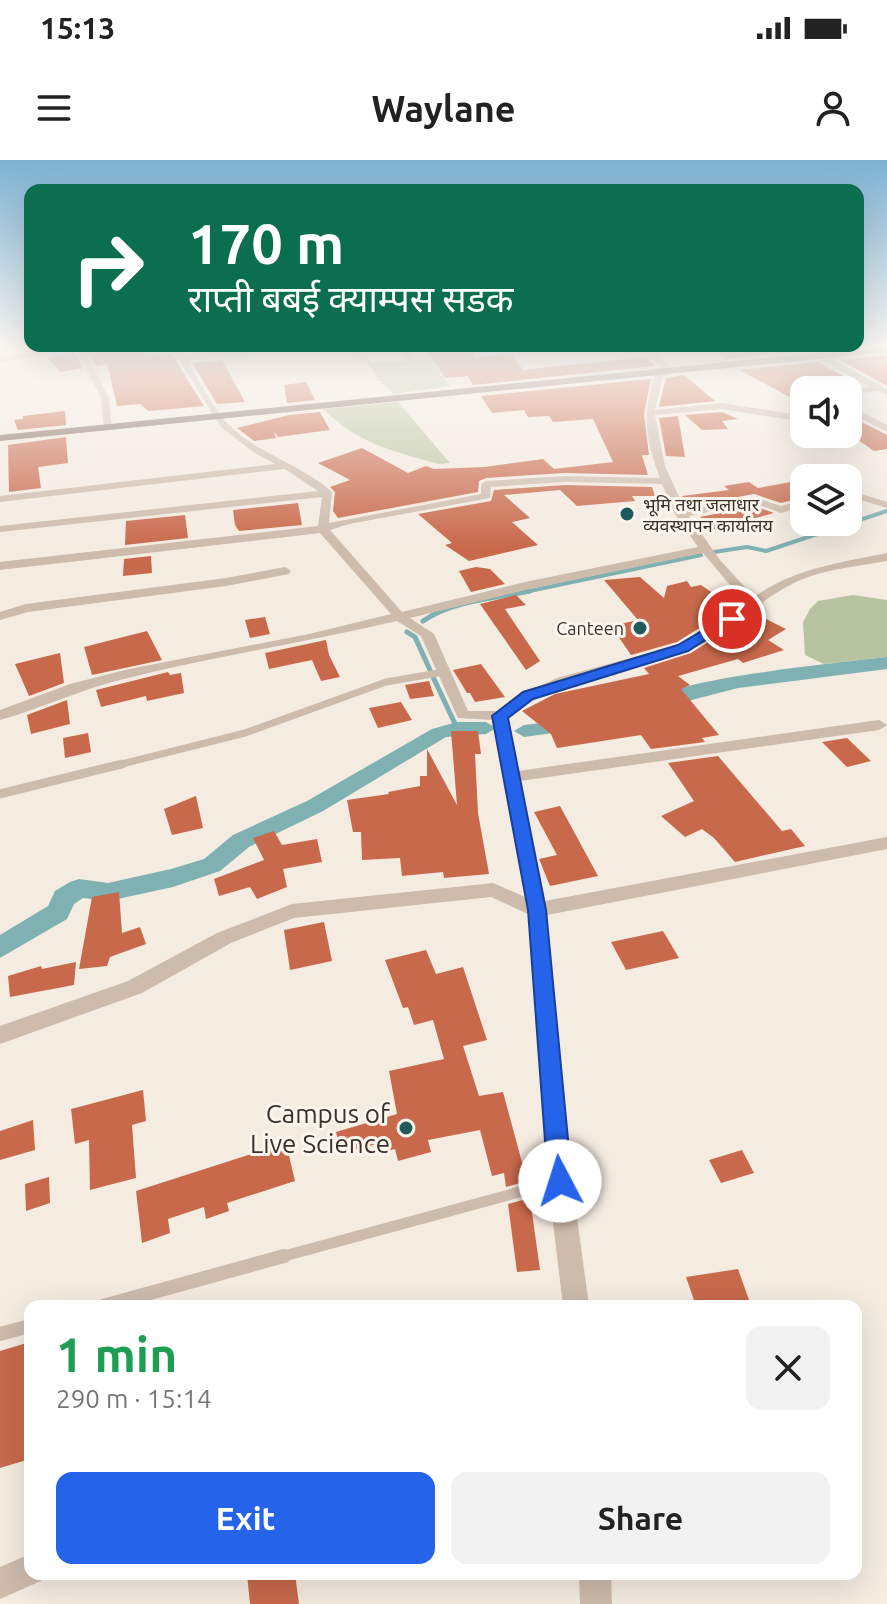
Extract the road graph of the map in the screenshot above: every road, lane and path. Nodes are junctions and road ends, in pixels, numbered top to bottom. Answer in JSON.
{"nodes":[{"id":1,"x":107,"y":413,"type":"edge"},
{"id":2,"x":215,"y":413,"type":"edge"},
{"id":3,"x":242,"y":413,"type":"edge"},
{"id":4,"x":650,"y":413,"type":"edge"},
{"id":5,"x":769,"y":413,"type":"edge"},
{"id":6,"x":862,"y":415,"type":"edge"},
{"id":7,"x":217,"y":416,"type":"junction"},
{"id":8,"x":790,"y":417,"type":"edge"},
{"id":9,"x":874,"y":421,"type":"junction"},
{"id":10,"x":862,"y":422,"type":"edge"},
{"id":11,"x":109,"y":427,"type":"junction"},
{"id":12,"x":887,"y":429,"type":"edge"},
{"id":13,"x":0,"y":438,"type":"edge"},
{"id":14,"x":286,"y":466,"type":"junction"},
{"id":15,"x":665,"y":481,"type":"junction"},
{"id":16,"x":326,"y":493,"type":"junction"},
{"id":17,"x":862,"y":497,"type":"edge"},
{"id":18,"x":0,"y":499,"type":"edge"},
{"id":19,"x":887,"y":505,"type":"edge"},
{"id":20,"x":790,"y":507,"type":"edge"},
{"id":21,"x":681,"y":514,"type":"junction"},
{"id":22,"x":0,"y":529,"type":"edge"},
{"id":23,"x":323,"y":529,"type":"junction"},
{"id":24,"x":705,"y":549,"type":"junction"},
{"id":25,"x":887,"y":557,"type":"edge"},
{"id":26,"x":0,"y":566,"type":"edge"},
{"id":27,"x":285,"y":571,"type":"dead end"},
{"id":28,"x":753,"y":604,"type":"junction"},
{"id":29,"x":0,"y":616,"type":"edge"},
{"id":30,"x":401,"y":618,"type":"junction"},
{"id":31,"x":444,"y":672,"type":"junction"},
{"id":32,"x":0,"y":715,"type":"edge"},
{"id":33,"x":500,"y":716,"type":"junction"},
{"id":34,"x":879,"y":725,"type":"dead end"},
{"id":35,"x":513,"y":777,"type":"junction"},
{"id":36,"x":0,"y":794,"type":"edge"},
{"id":37,"x":887,"y":843,"type":"edge"},
{"id":38,"x":537,"y":910,"type":"junction"},
{"id":39,"x":0,"y":1035,"type":"edge"},
{"id":40,"x":560,"y":1181,"type":"junction"},
{"id":41,"x":125,"y":1300,"type":"edge"},
{"id":42,"x":575,"y":1300,"type":"edge"},
{"id":43,"x":24,"y":1328,"type":"edge"},
{"id":44,"x":0,"y":1334,"type":"edge"},
{"id":45,"x":24,"y":1573,"type":"edge"},
{"id":46,"x":595,"y":1580,"type":"edge"},
{"id":47,"x":0,"y":1583,"type":"edge"},
{"id":48,"x":596,"y":1604,"type":"edge"}],
"edges":[{"from":1,"to":11,"type":"street"},
{"from":2,"to":7,"type":"street"},
{"from":3,"to":7,"type":"main road"},
{"from":4,"to":15,"type":"street"},
{"from":5,"to":8,"type":"street"},
{"from":6,"to":9,"type":"street"},
{"from":7,"to":11,"type":"main road"},
{"from":7,"to":14,"type":"street"},
{"from":9,"to":10,"type":"street"},
{"from":9,"to":12,"type":"street"},
{"from":11,"to":13,"type":"main road"},
{"from":14,"to":16,"type":"street"},
{"from":14,"to":18,"type":"street"},
{"from":15,"to":21,"type":"street"},
{"from":15,"to":23,"type":"street"},
{"from":16,"to":22,"type":"street"},
{"from":16,"to":23,"type":"street"},
{"from":17,"to":19,"type":"street"},
{"from":20,"to":21,"type":"street"},
{"from":21,"to":24,"type":"street"},
{"from":23,"to":26,"type":"street"},
{"from":23,"to":30,"type":"street"},
{"from":24,"to":28,"type":"street"},
{"from":24,"to":30,"type":"street"},
{"from":25,"to":28,"type":"street"},
{"from":27,"to":29,"type":"street"},
{"from":28,"to":33,"type":"street"},
{"from":30,"to":31,"type":"street"},
{"from":30,"to":32,"type":"street"},
{"from":31,"to":33,"type":"street"},
{"from":31,"to":36,"type":"lane"},
{"from":33,"to":35,"type":"street"},
{"from":34,"to":35,"type":"street"},
{"from":35,"to":38,"type":"street"},
{"from":37,"to":38,"type":"street"},
{"from":38,"to":39,"type":"street"},
{"from":38,"to":40,"type":"street"},
{"from":40,"to":41,"type":"lane"},
{"from":40,"to":42,"type":"street"},
{"from":43,"to":44,"type":"lane"},
{"from":45,"to":47,"type":"street"},
{"from":46,"to":48,"type":"street"}]}
